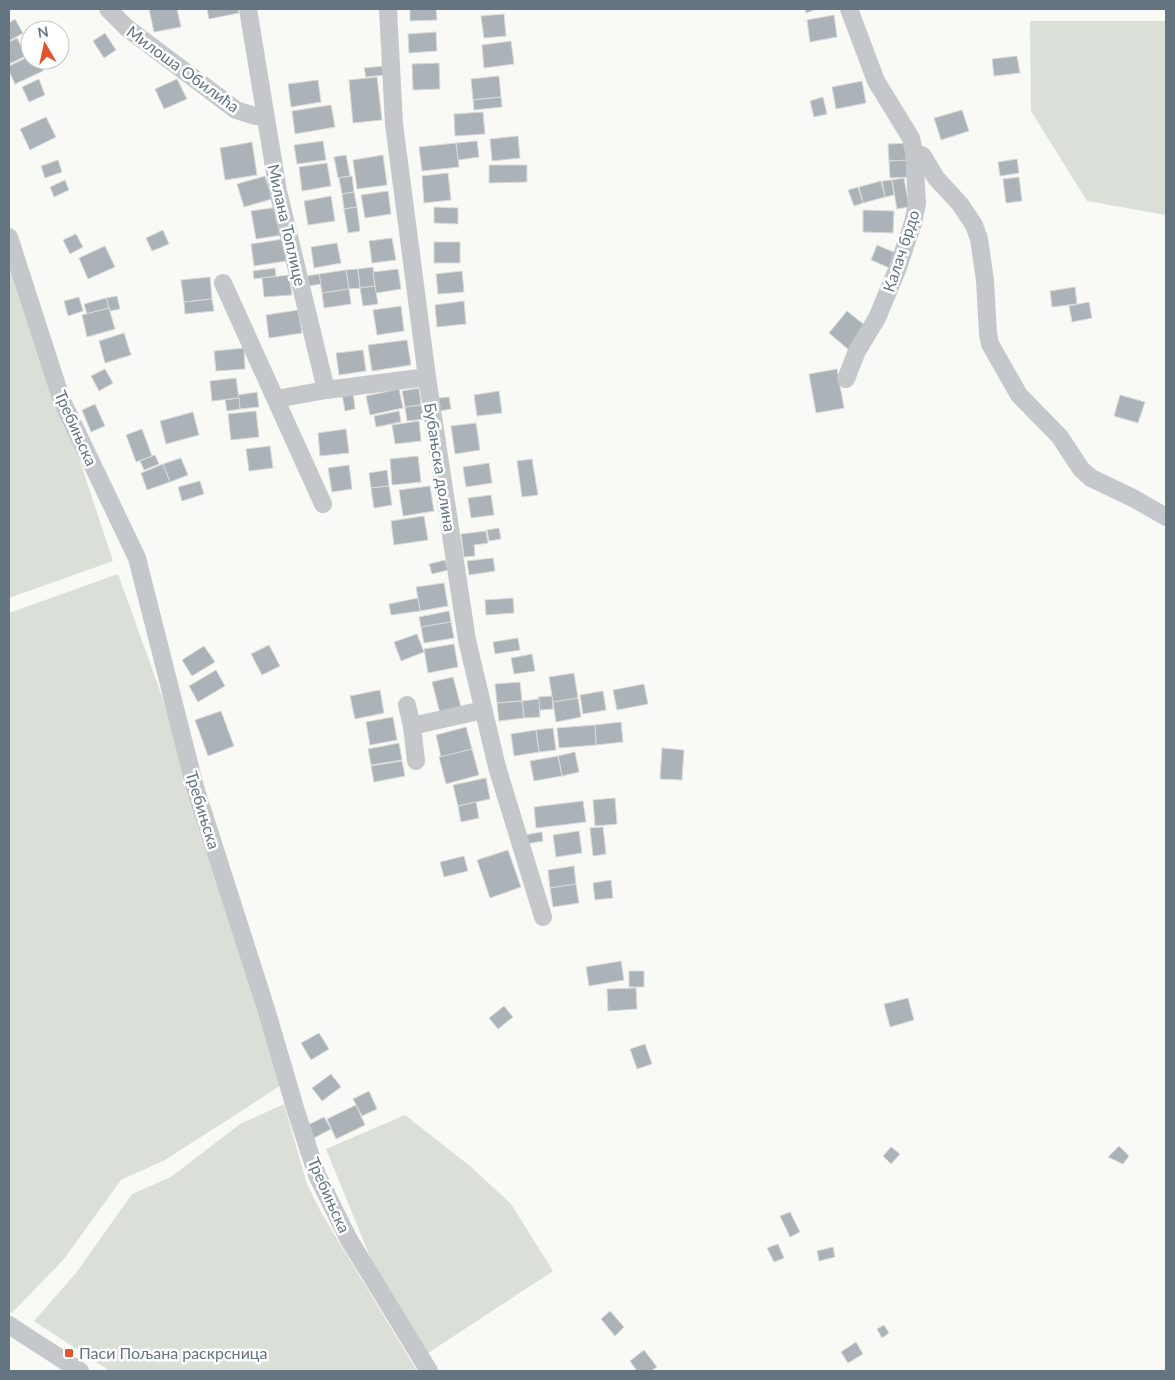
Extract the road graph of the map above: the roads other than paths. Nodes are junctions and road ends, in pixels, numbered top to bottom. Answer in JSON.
{"nodes":[{"id":1,"x":108,"y":9,"type":"edge"},
{"id":2,"x":248,"y":9,"type":"edge"},
{"id":3,"x":388,"y":9,"type":"edge"},
{"id":4,"x":849,"y":9,"type":"edge"},
{"id":5,"x":265,"y":116,"type":"junction"},
{"id":6,"x":914,"y":152,"type":"junction"},
{"id":7,"x":9,"y":237,"type":"edge"},
{"id":8,"x":223,"y":284,"type":"dead end"},
{"id":9,"x":427,"y":377,"type":"junction"},
{"id":10,"x":846,"y":379,"type":"dead end"},
{"id":11,"x":326,"y":390,"type":"junction"},
{"id":12,"x":276,"y":399,"type":"junction"},
{"id":13,"x":323,"y":504,"type":"dead end"},
{"id":14,"x":1166,"y":517,"type":"edge"},
{"id":15,"x":407,"y":705,"type":"dead end"},
{"id":16,"x":483,"y":710,"type":"junction"},
{"id":17,"x":412,"y":726,"type":"junction"},
{"id":18,"x":416,"y":761,"type":"dead end"},
{"id":19,"x":543,"y":917,"type":"dead end"},
{"id":20,"x":10,"y":1332,"type":"edge"},
{"id":21,"x":80,"y":1371,"type":"edge"},
{"id":22,"x":429,"y":1371,"type":"edge"}],
"edges":[{"from":1,"to":5,"type":"street","name":"Милоша Обилића"},
{"from":2,"to":5,"type":"street","name":"Милана Топлице"},
{"from":3,"to":9,"type":"street","name":"Бубањска долина"},
{"from":4,"to":6,"type":"street","name":"Калач брдо"},
{"from":5,"to":11,"type":"street","name":"Милана Топлице"},
{"from":6,"to":10,"type":"street","name":"Калач брдо"},
{"from":6,"to":14,"type":"street"},
{"from":7,"to":22,"type":"street","name":"Требињска"},
{"from":8,"to":12,"type":"street"},
{"from":9,"to":11,"type":"street"},
{"from":9,"to":16,"type":"street","name":"Бубањска долина"},
{"from":11,"to":12,"type":"street"},
{"from":12,"to":13,"type":"street"},
{"from":15,"to":17,"type":"street"},
{"from":16,"to":17,"type":"street"},
{"from":16,"to":19,"type":"street","name":"Бубањска долина"},
{"from":17,"to":18,"type":"street"},
{"from":20,"to":21,"type":"street"}]}
